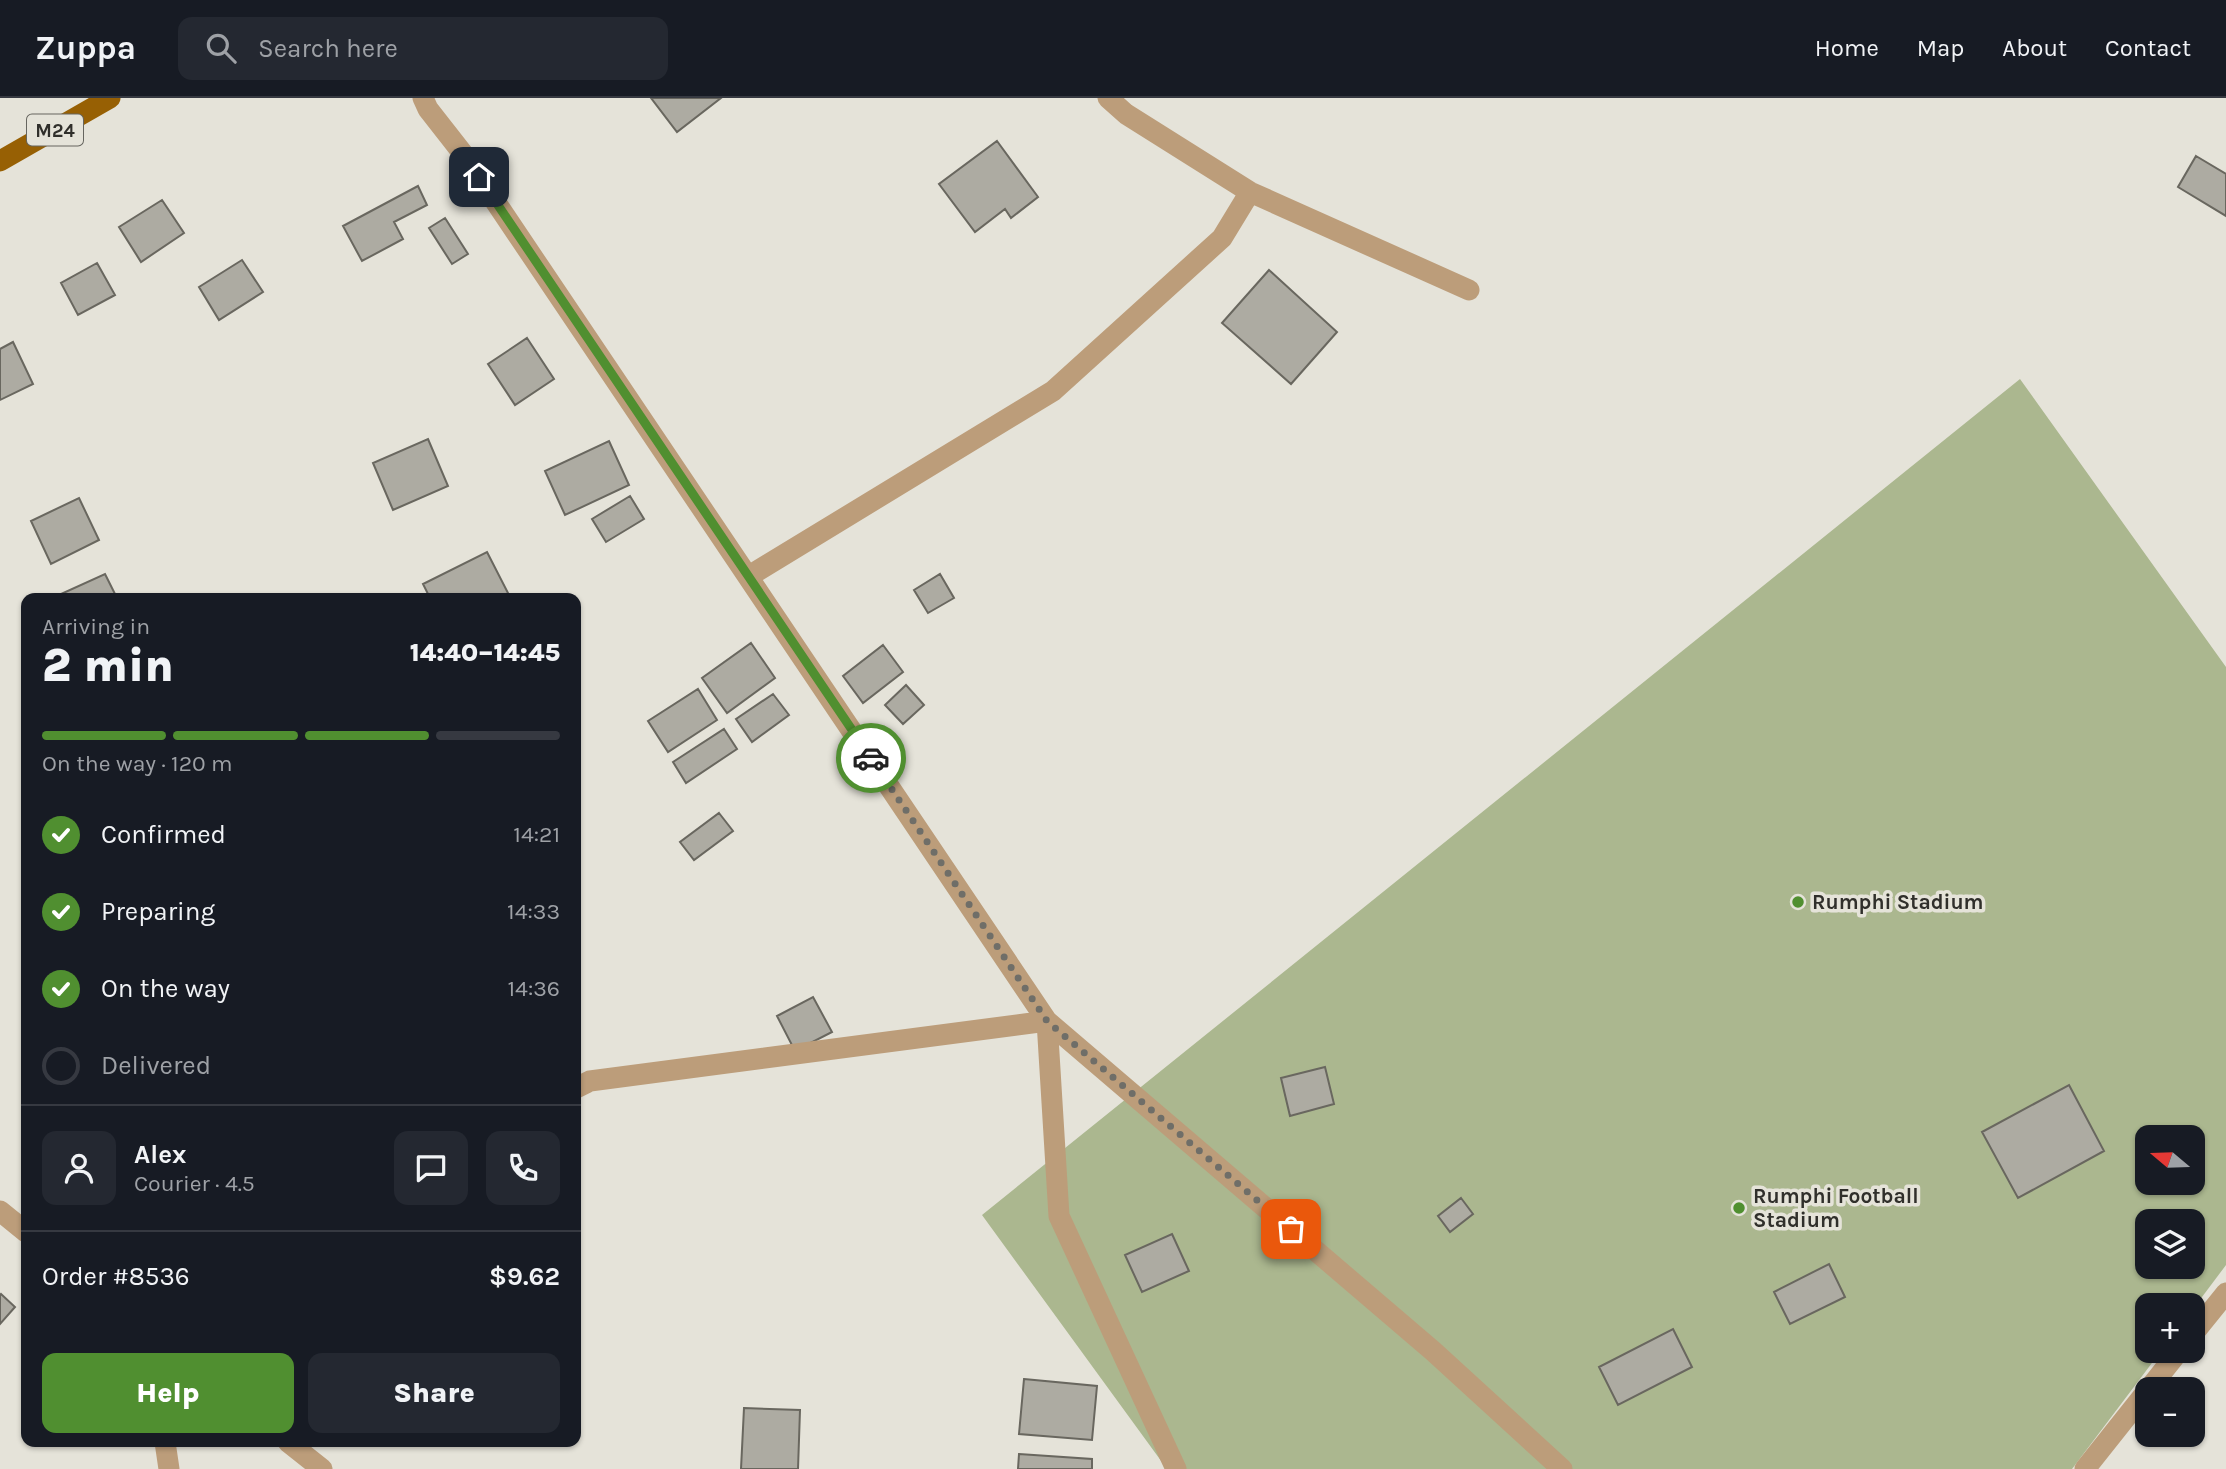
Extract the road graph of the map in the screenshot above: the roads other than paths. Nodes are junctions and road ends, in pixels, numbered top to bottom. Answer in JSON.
{"nodes":[{"id":1,"x":110,"y":98,"type":"edge"},
{"id":2,"x":423,"y":98,"type":"edge"},
{"id":3,"x":1108,"y":98,"type":"edge"},
{"id":4,"x":0,"y":161,"type":"edge"},
{"id":5,"x":1251,"y":192,"type":"junction"},
{"id":6,"x":1469,"y":289,"type":"dead end"},
{"id":7,"x":749,"y":576,"type":"junction"},
{"id":8,"x":1047,"y":1021,"type":"junction"},
{"id":9,"x":581,"y":1086,"type":"edge"},
{"id":10,"x":0,"y":1211,"type":"edge"},
{"id":11,"x":21,"y":1228,"type":"edge"},
{"id":12,"x":2226,"y":1293,"type":"edge"},
{"id":13,"x":2205,"y":1319,"type":"edge"},
{"id":14,"x":2169,"y":1363,"type":"edge"},
{"id":15,"x":2158,"y":1377,"type":"edge"},
{"id":16,"x":2135,"y":1406,"type":"edge"},
{"id":17,"x":166,"y":1447,"type":"edge"},
{"id":18,"x":294,"y":1447,"type":"edge"},
{"id":19,"x":169,"y":1469,"type":"edge"},
{"id":20,"x":322,"y":1469,"type":"edge"},
{"id":21,"x":1176,"y":1469,"type":"edge"},
{"id":22,"x":1562,"y":1469,"type":"edge"},
{"id":23,"x":2085,"y":1469,"type":"edge"}],
"edges":[{"from":1,"to":4,"type":"main road","number":"M24"},
{"from":2,"to":7,"type":"street"},
{"from":3,"to":5,"type":"street"},
{"from":5,"to":6,"type":"street"},
{"from":5,"to":7,"type":"street"},
{"from":7,"to":8,"type":"street"},
{"from":8,"to":9,"type":"street"},
{"from":8,"to":21,"type":"street"},
{"from":8,"to":22,"type":"street"},
{"from":10,"to":11,"type":"street"},
{"from":12,"to":13,"type":"street"},
{"from":14,"to":15,"type":"street"},
{"from":16,"to":23,"type":"street"},
{"from":17,"to":19,"type":"street"},
{"from":18,"to":20,"type":"street"}]}
